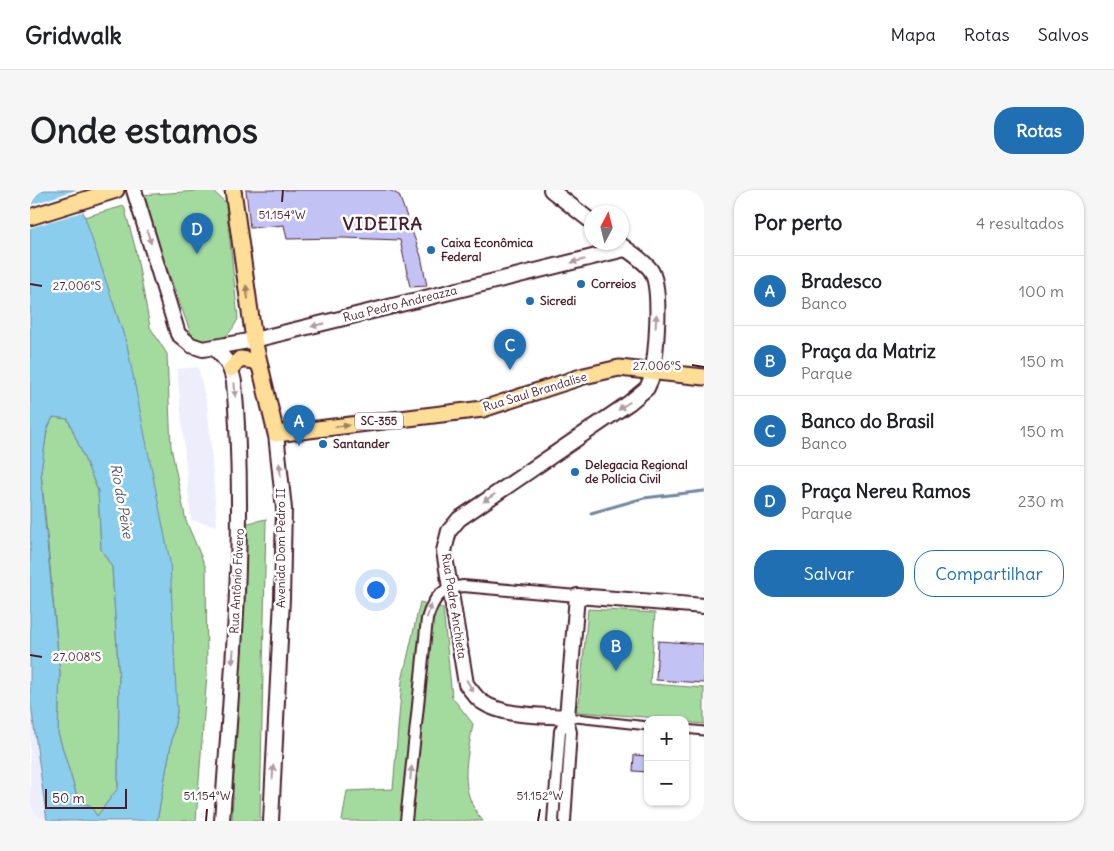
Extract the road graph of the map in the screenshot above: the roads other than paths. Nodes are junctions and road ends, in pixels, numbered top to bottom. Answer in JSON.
{"nodes":[{"id":1,"x":134,"y":190,"type":"edge"},
{"id":2,"x":233,"y":190,"type":"edge"},
{"id":3,"x":551,"y":190,"type":"edge"},
{"id":4,"x":114,"y":191,"type":"edge"},
{"id":5,"x":584,"y":216,"type":"edge"},
{"id":6,"x":30,"y":217,"type":"edge"},
{"id":7,"x":605,"y":250,"type":"edge"},
{"id":8,"x":626,"y":250,"type":"edge"},
{"id":9,"x":254,"y":340,"type":"junction"},
{"id":10,"x":214,"y":348,"type":"junction"},
{"id":11,"x":259,"y":365,"type":"junction"},
{"id":12,"x":231,"y":368,"type":"junction"},
{"id":13,"x":653,"y":370,"type":"junction"},
{"id":14,"x":704,"y":377,"type":"edge"},
{"id":15,"x":276,"y":434,"type":"junction"},
{"id":16,"x":450,"y":587,"type":"junction"},
{"id":17,"x":577,"y":596,"type":"junction"},
{"id":18,"x":704,"y":606,"type":"edge"},
{"id":19,"x":567,"y":717,"type":"junction"},
{"id":20,"x":644,"y":726,"type":"edge"},
{"id":21,"x":689,"y":729,"type":"edge"},
{"id":22,"x":704,"y":731,"type":"edge"},
{"id":23,"x":222,"y":821,"type":"edge"},
{"id":24,"x":271,"y":821,"type":"edge"},
{"id":25,"x":406,"y":821,"type":"edge"},
{"id":26,"x":553,"y":821,"type":"edge"},
{"id":27,"x":565,"y":821,"type":"edge"}],
"edges":[{"from":1,"to":10,"type":"main road","name":"Rua Pedro Andreazza","one_way":true},
{"from":9,"to":2,"type":"main road","name":"Avenida Dom Pedro II","one_way":true},
{"from":3,"to":5,"type":"main road"},
{"from":4,"to":6,"type":"main road"},
{"from":7,"to":9,"type":"main road","name":"Rua Pedro Andreazza","one_way":true},
{"from":13,"to":8,"type":"main road","one_way":true},
{"from":9,"to":10,"type":"main road","name":"Rua Pedro Andreazza"},
{"from":9,"to":11,"type":"main road","name":"Avenida Dom Pedro II"},
{"from":10,"to":12,"type":"main road"},
{"from":11,"to":12,"type":"main road"},
{"from":11,"to":15,"type":"main road","name":"Avenida Dom Pedro II"},
{"from":12,"to":23,"type":"main road","name":"Rua Antônio Fávero","one_way":true},
{"from":13,"to":14,"type":"main road","name":"Rua Saul Brandalise","number":"SC-355"},
{"from":15,"to":13,"type":"main road","name":"Rua Saul Brandalise","number":"SC-355","one_way":true},
{"from":13,"to":16,"type":"main road","name":"Rua Padre Anchieta","one_way":true},
{"from":24,"to":15,"type":"main road","name":"Avenida Dom Pedro II","one_way":true},
{"from":16,"to":17,"type":"street"},
{"from":16,"to":19,"type":"main road","name":"Rua Padre Anchieta","one_way":true},
{"from":25,"to":16,"type":"street","one_way":true},
{"from":17,"to":18,"type":"main road"},
{"from":17,"to":19,"type":"main road"},
{"from":19,"to":20,"type":"street"},
{"from":19,"to":26,"type":"street"},
{"from":19,"to":27,"type":"street"},
{"from":21,"to":22,"type":"street"}]}
